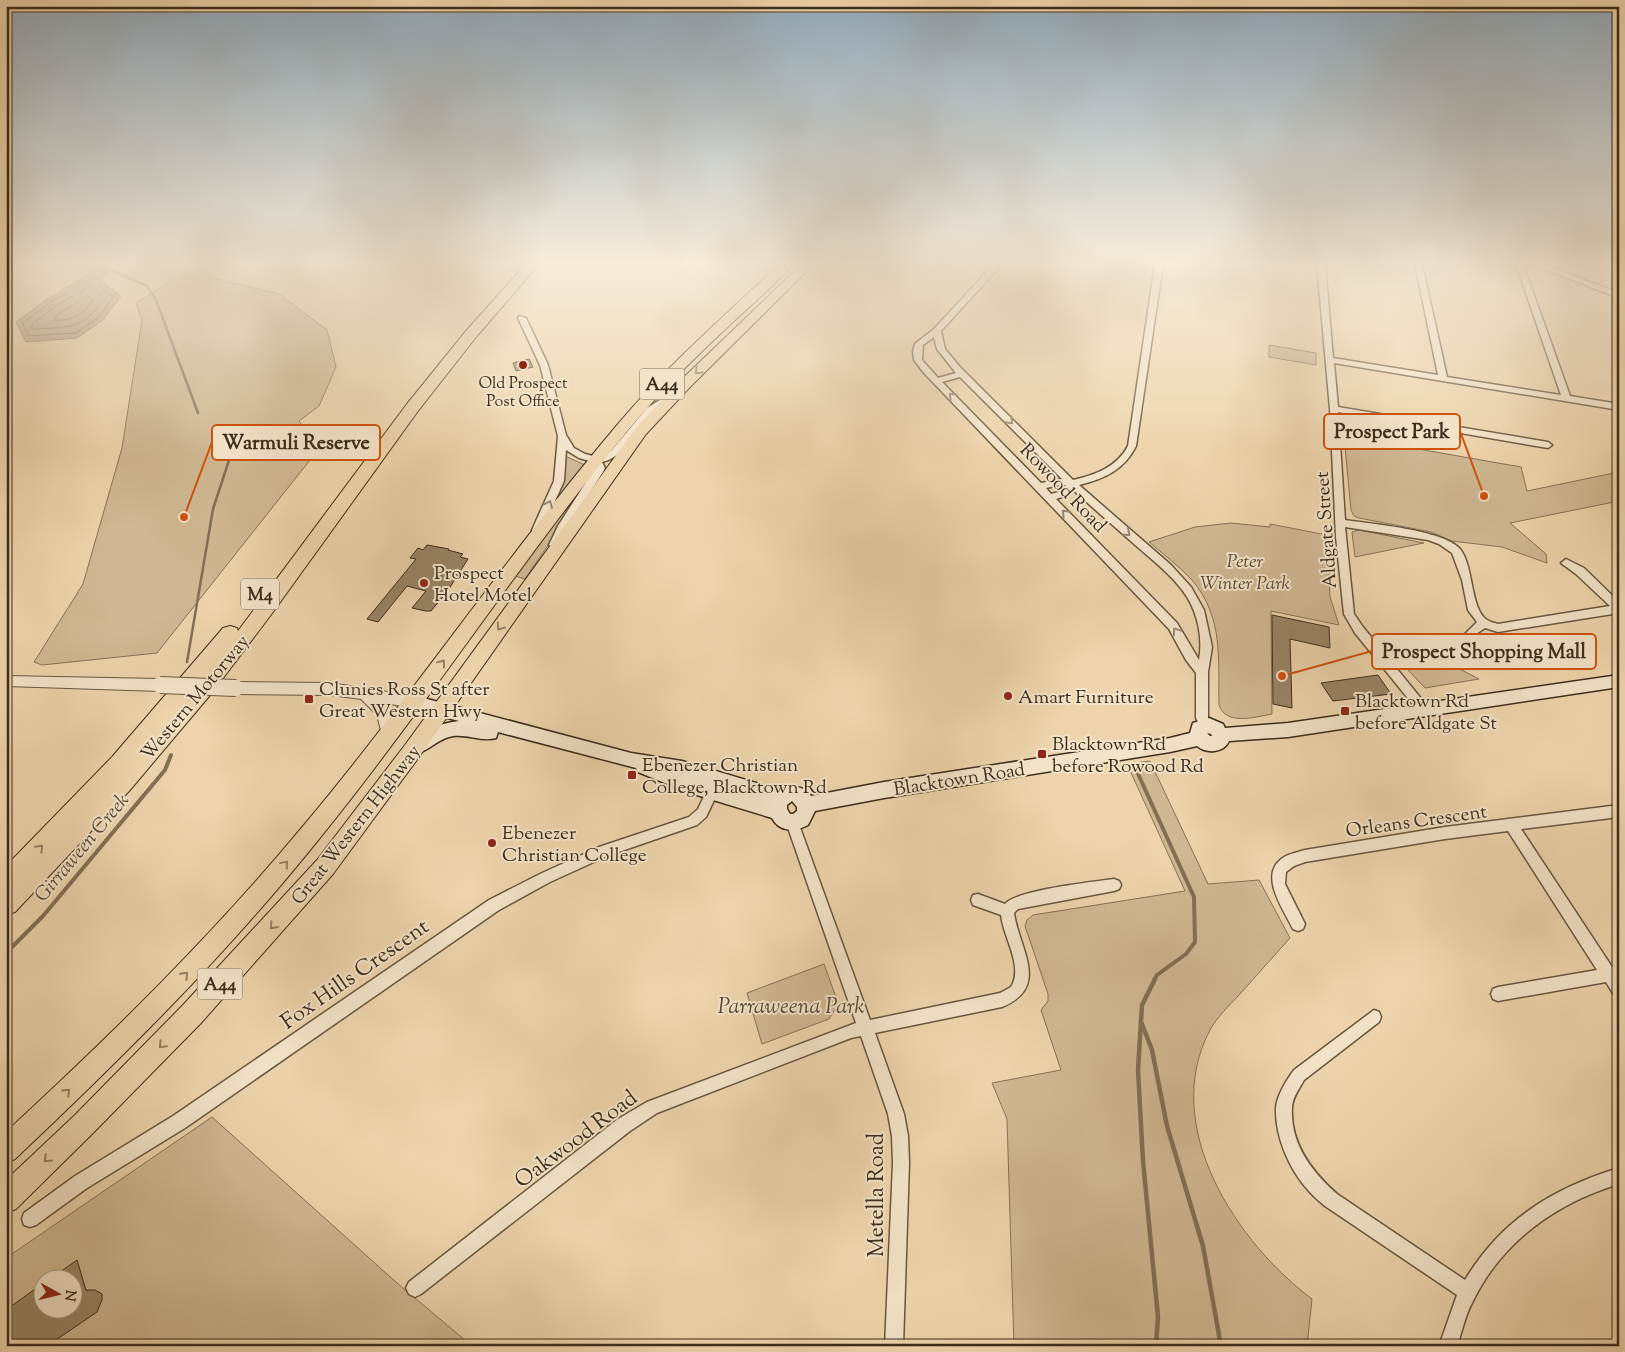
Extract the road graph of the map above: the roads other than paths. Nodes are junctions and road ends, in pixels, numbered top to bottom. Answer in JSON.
{"nodes":[{"id":1,"x":466,"y":327,"type":"edge"},
{"id":2,"x":526,"y":327,"type":"edge"},
{"id":3,"x":718,"y":327,"type":"edge"},
{"id":4,"x":721,"y":327,"type":"edge"},
{"id":5,"x":743,"y":327,"type":"edge"},
{"id":6,"x":941,"y":327,"type":"edge"},
{"id":7,"x":1150,"y":327,"type":"edge"},
{"id":8,"x":1326,"y":327,"type":"edge"},
{"id":9,"x":1432,"y":327,"type":"edge"},
{"id":10,"x":1542,"y":327,"type":"edge"},
{"id":11,"x":476,"y":328,"type":"edge"},
{"id":12,"x":937,"y":331,"type":"junction"},
{"id":13,"x":704,"y":343,"type":"junction"},
{"id":14,"x":1329,"y":360,"type":"junction"},
{"id":15,"x":961,"y":374,"type":"junction"},
{"id":16,"x":1443,"y":378,"type":"junction"},
{"id":17,"x":937,"y":381,"type":"junction"},
{"id":18,"x":673,"y":396,"type":"junction"},
{"id":19,"x":1566,"y":398,"type":"junction"},
{"id":20,"x":1619,"y":408,"type":"edge"},
{"id":21,"x":1334,"y":409,"type":"junction"},
{"id":22,"x":562,"y":435,"type":"junction"},
{"id":23,"x":1548,"y":444,"type":"dead end"},
{"id":24,"x":597,"y":460,"type":"junction"},
{"id":25,"x":1072,"y":484,"type":"junction"},
{"id":26,"x":1039,"y":487,"type":"junction"},
{"id":27,"x":1050,"y":498,"type":"junction"},
{"id":28,"x":1341,"y":523,"type":"junction"},
{"id":29,"x":528,"y":548,"type":"junction"},
{"id":30,"x":1566,"y":563,"type":"dead end"},
{"id":31,"x":545,"y":564,"type":"junction"},
{"id":32,"x":1619,"y":609,"type":"edge"},
{"id":33,"x":1483,"y":623,"type":"junction"},
{"id":34,"x":1470,"y":634,"type":"dead end"},
{"id":35,"x":1202,"y":672,"type":"junction"},
{"id":36,"x":1616,"y":680,"type":"edge"},
{"id":37,"x":6,"y":681,"type":"edge"},
{"id":38,"x":362,"y":693,"type":"junction"},
{"id":39,"x":412,"y":702,"type":"junction"},
{"id":40,"x":1424,"y":708,"type":"junction"},
{"id":41,"x":441,"y":710,"type":"junction"},
{"id":42,"x":1202,"y":731,"type":"junction"},
{"id":43,"x":388,"y":734,"type":"junction"},
{"id":44,"x":539,"y":736,"type":"junction"},
{"id":45,"x":412,"y":751,"type":"junction"},
{"id":46,"x":631,"y":760,"type":"junction"},
{"id":47,"x":677,"y":768,"type":"junction"},
{"id":48,"x":749,"y":789,"type":"junction"},
{"id":49,"x":712,"y":792,"type":"junction"},
{"id":50,"x":807,"y":804,"type":"junction"},
{"id":51,"x":784,"y":810,"type":"junction"},
{"id":52,"x":1619,"y":811,"type":"edge"},
{"id":53,"x":1511,"y":825,"type":"junction"},
{"id":54,"x":6,"y":883,"type":"edge"},
{"id":55,"x":1114,"y":885,"type":"dead end"},
{"id":56,"x":978,"y":900,"type":"dead end"},
{"id":57,"x":6,"y":904,"type":"edge"},
{"id":58,"x":1007,"y":911,"type":"junction"},
{"id":59,"x":1298,"y":924,"type":"dead end"},
{"id":60,"x":1613,"y":973,"type":"edge"},
{"id":61,"x":1619,"y":990,"type":"edge"},
{"id":62,"x":1498,"y":994,"type":"dead end"},
{"id":63,"x":1374,"y":1017,"type":"dead end"},
{"id":64,"x":866,"y":1027,"type":"junction"},
{"id":65,"x":6,"y":1150,"type":"edge"},
{"id":66,"x":1619,"y":1176,"type":"edge"},
{"id":67,"x":6,"y":1199,"type":"edge"},
{"id":68,"x":30,"y":1219,"type":"dead end"},
{"id":69,"x":415,"y":1288,"type":"dead end"},
{"id":70,"x":1468,"y":1292,"type":"junction"},
{"id":71,"x":894,"y":1346,"type":"edge"},
{"id":72,"x":1448,"y":1346,"type":"edge"}],
"edges":[{"from":54,"to":1,"type":"highway","name":"Western Motorway","number":"M4","one_way":true},
{"from":2,"to":22,"type":"street"},
{"from":3,"to":13,"type":"highway"},
{"from":4,"to":13,"type":"highway","name":"Great Western Highway","number":"A44"},
{"from":5,"to":18,"type":"highway","name":"Great Western Highway","number":"A44","one_way":true},
{"from":6,"to":12,"type":"street","name":"Rowood Road"},
{"from":7,"to":25,"type":"street"},
{"from":8,"to":14,"type":"street","name":"Aldgate Street"},
{"from":9,"to":16,"type":"street"},
{"from":10,"to":19,"type":"street"},
{"from":11,"to":57,"type":"highway","name":"Western Motorway","number":"M4"},
{"from":12,"to":15,"type":"street","name":"Rowood Road"},
{"from":12,"to":17,"type":"street","name":"Rowood Road"},
{"from":13,"to":24,"type":"highway","name":"Great Western Highway","number":"A44"},
{"from":14,"to":16,"type":"street"},
{"from":14,"to":21,"type":"street","name":"Aldgate Street"},
{"from":15,"to":17,"type":"street"},
{"from":15,"to":25,"type":"street","name":"Rowood Road","one_way":true},
{"from":16,"to":19,"type":"street"},
{"from":26,"to":17,"type":"street","name":"Rowood Road","one_way":true},
{"from":18,"to":24,"type":"street"},
{"from":18,"to":31,"type":"highway","name":"Great Western Highway","number":"A44"},
{"from":19,"to":20,"type":"street"},
{"from":21,"to":23,"type":"street"},
{"from":21,"to":28,"type":"street","name":"Aldgate Street"},
{"from":22,"to":24,"type":"street"},
{"from":29,"to":22,"type":"street","one_way":true},
{"from":24,"to":29,"type":"highway","name":"Great Western Highway","number":"A44"},
{"from":24,"to":31,"type":"street"},
{"from":25,"to":26,"type":"street"},
{"from":25,"to":27,"type":"street"},
{"from":25,"to":35,"type":"street","name":"Rowood Road","one_way":true},
{"from":26,"to":27,"type":"street","name":"Rowood Road"},
{"from":35,"to":27,"type":"street","name":"Rowood Road","one_way":true},
{"from":28,"to":33,"type":"street"},
{"from":28,"to":40,"type":"street","name":"Aldgate Street"},
{"from":39,"to":29,"type":"highway","name":"Great Western Highway","number":"A44","one_way":true},
{"from":30,"to":32,"type":"street"},
{"from":31,"to":41,"type":"highway","name":"Great Western Highway","number":"A44","one_way":true},
{"from":32,"to":33,"type":"street"},
{"from":33,"to":34,"type":"street"},
{"from":35,"to":42,"type":"street","name":"Rowood Road"},
{"from":36,"to":40,"type":"main road"},
{"from":37,"to":38,"type":"street","bridge":true},
{"from":38,"to":39,"type":"street"},
{"from":38,"to":43,"type":"street"},
{"from":39,"to":41,"type":"main road"},
{"from":39,"to":43,"type":"highway","name":"Great Western Highway","number":"A44"},
{"from":40,"to":42,"type":"main road","name":"Blacktown Road"},
{"from":41,"to":44,"type":"main road"},
{"from":41,"to":45,"type":"highway","name":"Great Western Highway","number":"A44"},
{"from":42,"to":50,"type":"main road","name":"Blacktown Road"},
{"from":65,"to":43,"type":"highway","name":"Great Western Highway","number":"A44","one_way":true},
{"from":44,"to":45,"type":"main road"},
{"from":44,"to":46,"type":"main road"},
{"from":45,"to":67,"type":"highway","name":"Great Western Highway","number":"A44","one_way":true},
{"from":46,"to":47,"type":"main road"},
{"from":46,"to":49,"type":"main road"},
{"from":47,"to":48,"type":"main road"},
{"from":47,"to":49,"type":"main road"},
{"from":48,"to":49,"type":"main road"},
{"from":48,"to":51,"type":"main road"},
{"from":49,"to":51,"type":"main road"},
{"from":49,"to":68,"type":"street","name":"Fox Hills Crescent"},
{"from":50,"to":51,"type":"main road"},
{"from":50,"to":51,"type":"main road"},
{"from":51,"to":64,"type":"street","name":"Metella Road"},
{"from":52,"to":53,"type":"street","name":"Orleans Crescent"},
{"from":53,"to":59,"type":"street","name":"Orleans Crescent"},
{"from":53,"to":60,"type":"street"},
{"from":55,"to":58,"type":"street"},
{"from":56,"to":58,"type":"street"},
{"from":58,"to":64,"type":"street","name":"Oakwood Road"},
{"from":60,"to":61,"type":"street"},
{"from":60,"to":62,"type":"street"},
{"from":63,"to":70,"type":"street"},
{"from":64,"to":69,"type":"street","name":"Oakwood Road"},
{"from":64,"to":71,"type":"street","name":"Metella Road"},
{"from":66,"to":70,"type":"street"},
{"from":70,"to":72,"type":"street"}]}
